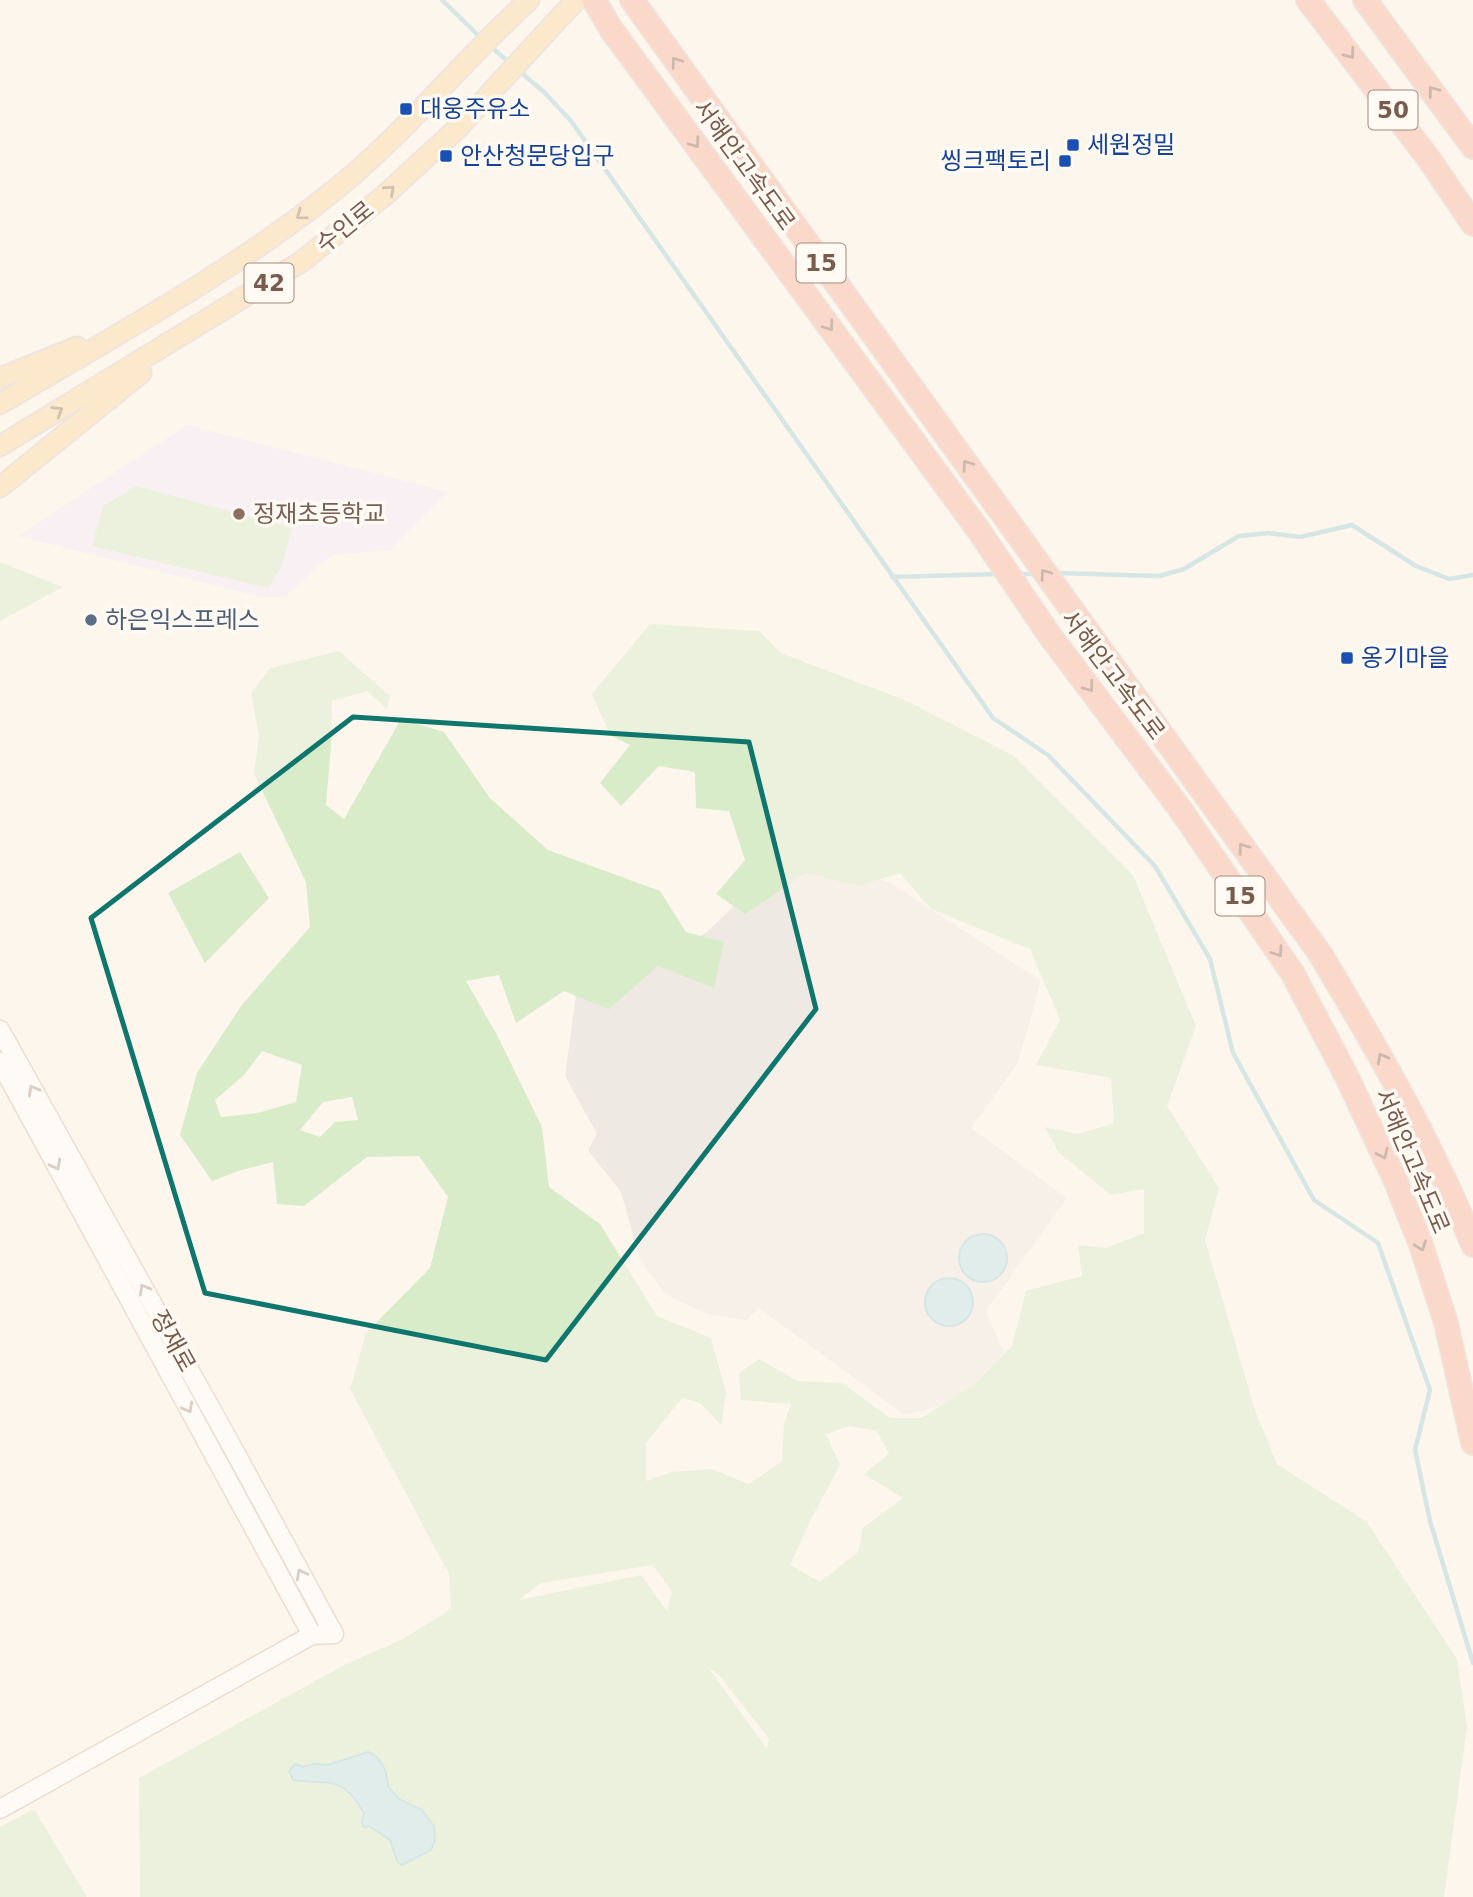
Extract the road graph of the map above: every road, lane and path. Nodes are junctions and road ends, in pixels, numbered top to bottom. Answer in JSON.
{"nodes":[{"id":1,"x":529,"y":0,"type":"edge"},
{"id":2,"x":576,"y":0,"type":"edge"},
{"id":3,"x":594,"y":0,"type":"edge"},
{"id":4,"x":1308,"y":0,"type":"edge"},
{"id":5,"x":1365,"y":0,"type":"edge"},
{"id":6,"x":634,"y":2,"type":"edge"},
{"id":7,"x":1473,"y":147,"type":"edge"},
{"id":8,"x":1473,"y":224,"type":"edge"},
{"id":9,"x":133,"y":324,"type":"junction"},
{"id":10,"x":199,"y":326,"type":"junction"},
{"id":11,"x":0,"y":378,"type":"edge"},
{"id":12,"x":0,"y":404,"type":"edge"},
{"id":13,"x":0,"y":446,"type":"edge"},
{"id":14,"x":0,"y":487,"type":"edge"},
{"id":15,"x":1,"y":1033,"type":"edge"},
{"id":16,"x":0,"y":1062,"type":"edge"},
{"id":17,"x":1473,"y":1245,"type":"edge"},
{"id":18,"x":1471,"y":1436,"type":"edge"},
{"id":19,"x":312,"y":1635,"type":"junction"},
{"id":20,"x":0,"y":1810,"type":"edge"}],
"edges":[{"from":1,"to":9,"type":"main road","name":"수인로","number":"42","one_way":true},
{"from":10,"to":2,"type":"main road","name":"수인로","number":"42","one_way":true},
{"from":3,"to":18,"type":"highway","name":"서해안고속도로","number":"15","one_way":true},
{"from":4,"to":8,"type":"highway","number":"50","one_way":true},
{"from":7,"to":5,"type":"highway","number":"50","one_way":true},
{"from":17,"to":6,"type":"highway","name":"서해안고속도로","number":"15","one_way":true},
{"from":9,"to":11,"type":"main road"},
{"from":9,"to":12,"type":"main road","name":"수인로","number":"42"},
{"from":13,"to":10,"type":"main road","name":"수인로","number":"42","one_way":true},
{"from":10,"to":14,"type":"main road"},
{"from":19,"to":15,"type":"street","name":"정재로","one_way":true},
{"from":16,"to":19,"type":"street","name":"정재로","one_way":true},
{"from":19,"to":20,"type":"street","name":"정재로"}]}
